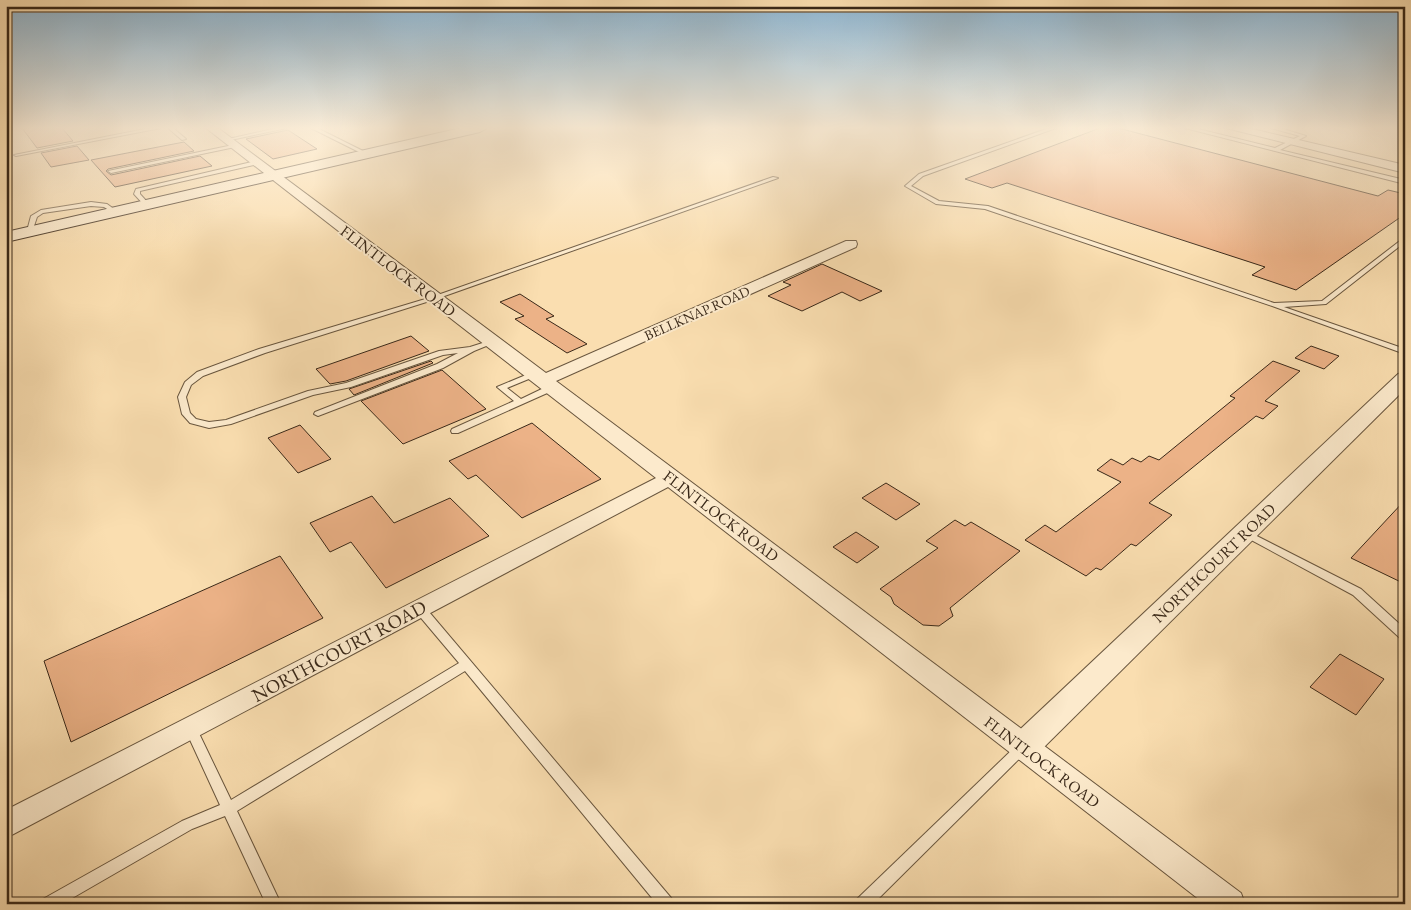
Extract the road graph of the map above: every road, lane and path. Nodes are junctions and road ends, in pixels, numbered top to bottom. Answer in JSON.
{"nodes":[{"id":1,"x":224,"y":170,"type":"edge"},
{"id":2,"x":266,"y":170,"type":"edge"},
{"id":3,"x":297,"y":170,"type":"edge"},
{"id":4,"x":934,"y":170,"type":"edge"},
{"id":5,"x":1359,"y":170,"type":"edge"},
{"id":6,"x":274,"y":176,"type":"junction"},
{"id":7,"x":775,"y":178,"type":"dead end"},
{"id":8,"x":1405,"y":182,"type":"edge"},
{"id":9,"x":147,"y":205,"type":"junction"},
{"id":10,"x":6,"y":237,"type":"edge"},
{"id":11,"x":1405,"y":240,"type":"edge"},
{"id":12,"x":851,"y":244,"type":"dead end"},
{"id":13,"x":434,"y":298,"type":"junction"},
{"id":14,"x":1273,"y":305,"type":"junction"},
{"id":15,"x":492,"y":342,"type":"junction"},
{"id":16,"x":471,"y":349,"type":"junction"},
{"id":17,"x":1405,"y":352,"type":"edge"},
{"id":18,"x":1405,"y":378,"type":"edge"},
{"id":19,"x":542,"y":381,"type":"junction"},
{"id":20,"x":520,"y":402,"type":"junction"},
{"id":21,"x":318,"y":414,"type":"dead end"},
{"id":22,"x":455,"y":431,"type":"dead end"},
{"id":23,"x":671,"y":478,"type":"junction"},
{"id":24,"x":1245,"y":533,"type":"junction"},
{"id":25,"x":420,"y":609,"type":"junction"},
{"id":26,"x":1405,"y":636,"type":"edge"},
{"id":27,"x":467,"y":664,"type":"junction"},
{"id":28,"x":191,"y":729,"type":"junction"},
{"id":29,"x":1023,"y":747,"type":"junction"},
{"id":30,"x":229,"y":808,"type":"junction"},
{"id":31,"x":6,"y":825,"type":"edge"},
{"id":32,"x":48,"y":904,"type":"edge"},
{"id":33,"x":274,"y":904,"type":"edge"},
{"id":34,"x":668,"y":904,"type":"edge"},
{"id":35,"x":862,"y":904,"type":"edge"},
{"id":36,"x":1230,"y":904,"type":"edge"}],
"edges":[{"from":1,"to":9,"type":"lane"},
{"from":2,"to":6,"type":"street","name":"FLINTLOCK ROAD"},
{"from":3,"to":6,"type":"main road"},
{"from":4,"to":14,"type":"lane"},
{"from":5,"to":8,"type":"lane"},
{"from":6,"to":9,"type":"main road"},
{"from":6,"to":13,"type":"street","name":"FLINTLOCK ROAD"},
{"from":7,"to":13,"type":"lane"},
{"from":9,"to":10,"type":"main road"},
{"from":11,"to":14,"type":"lane"},
{"from":12,"to":19,"type":"street","name":"BELLKNAP ROAD"},
{"from":13,"to":15,"type":"street","name":"FLINTLOCK ROAD"},
{"from":13,"to":16,"type":"lane"},
{"from":14,"to":17,"type":"lane"},
{"from":15,"to":16,"type":"lane"},
{"from":15,"to":19,"type":"street","name":"FLINTLOCK ROAD"},
{"from":16,"to":21,"type":"lane"},
{"from":18,"to":24,"type":"street","name":"NORTHCOURT ROAD"},
{"from":19,"to":20,"type":"lane"},
{"from":19,"to":20,"type":"lane"},
{"from":19,"to":23,"type":"street","name":"FLINTLOCK ROAD"},
{"from":20,"to":22,"type":"lane"},
{"from":23,"to":25,"type":"street","name":"NORTHCOURT ROAD"},
{"from":23,"to":29,"type":"street","name":"FLINTLOCK ROAD"},
{"from":24,"to":26,"type":"lane"},
{"from":24,"to":29,"type":"street","name":"NORTHCOURT ROAD"},
{"from":25,"to":27,"type":"lane"},
{"from":25,"to":28,"type":"street","name":"NORTHCOURT ROAD"},
{"from":27,"to":30,"type":"lane"},
{"from":27,"to":34,"type":"lane"},
{"from":28,"to":30,"type":"lane"},
{"from":28,"to":31,"type":"street","name":"NORTHCOURT ROAD"},
{"from":29,"to":35,"type":"lane"},
{"from":29,"to":36,"type":"street","name":"FLINTLOCK ROAD"},
{"from":30,"to":32,"type":"lane"},
{"from":30,"to":33,"type":"lane"}]}
